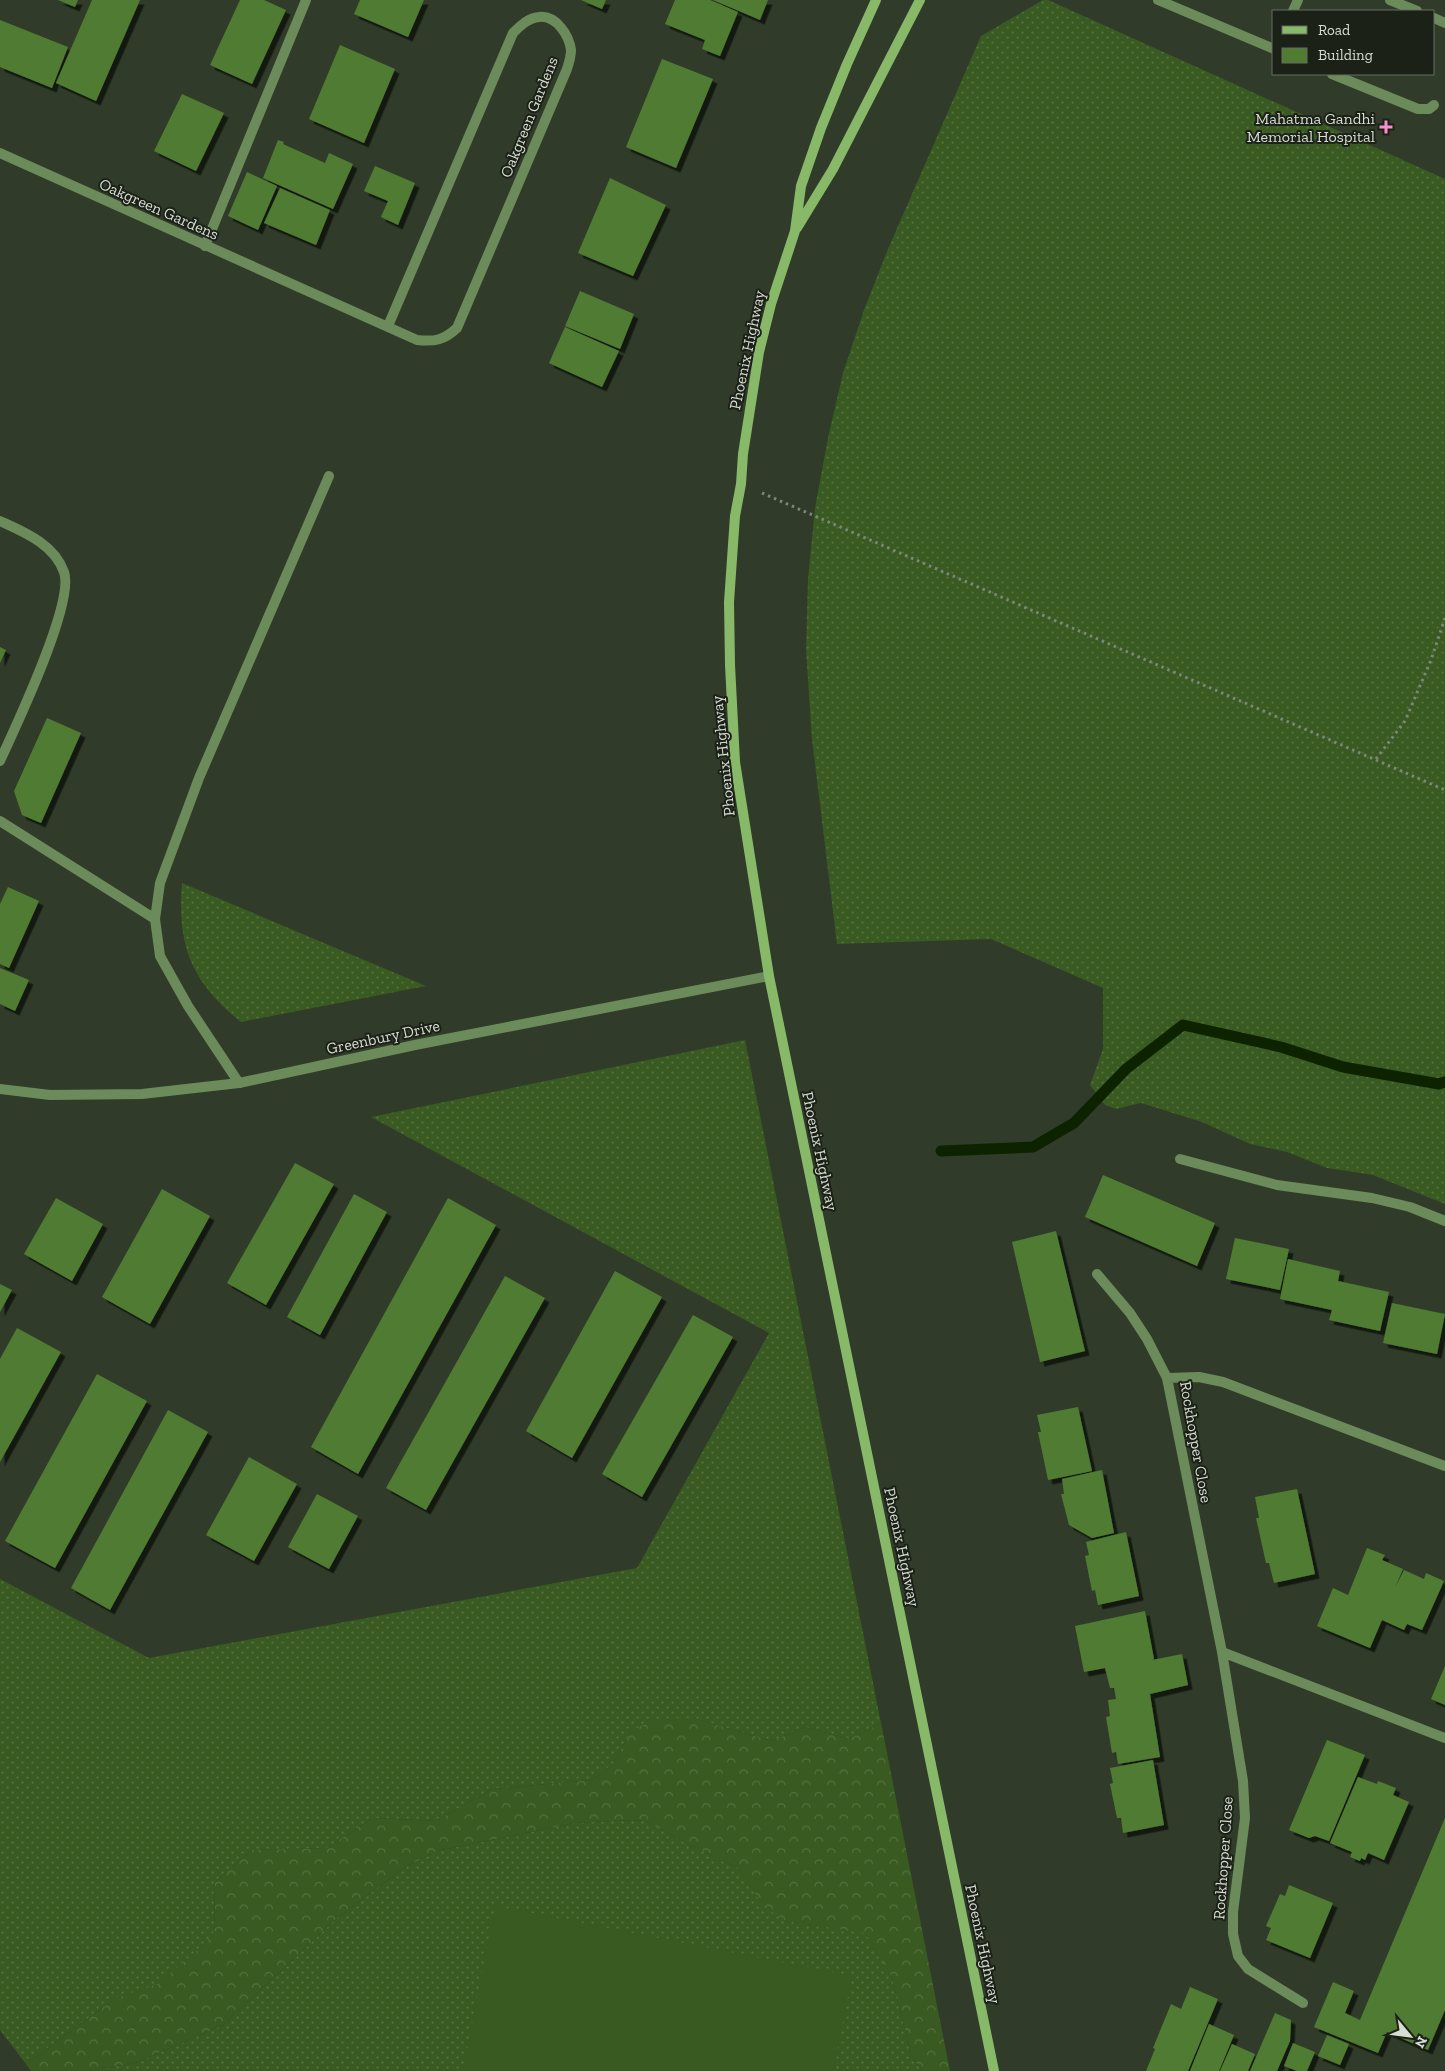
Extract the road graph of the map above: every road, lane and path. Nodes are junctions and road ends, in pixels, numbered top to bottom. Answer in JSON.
{"nodes":[{"id":1,"x":306,"y":0,"type":"edge"},
{"id":2,"x":876,"y":0,"type":"edge"},
{"id":3,"x":920,"y":0,"type":"edge"},
{"id":4,"x":1158,"y":0,"type":"edge"},
{"id":5,"x":1390,"y":0,"type":"edge"},
{"id":6,"x":1415,"y":10,"type":"edge"},
{"id":7,"x":1272,"y":49,"type":"edge"},
{"id":8,"x":1334,"y":75,"type":"edge"},
{"id":9,"x":1434,"y":105,"type":"dead end"},
{"id":10,"x":0,"y":153,"type":"edge"},
{"id":11,"x":795,"y":231,"type":"junction"},
{"id":12,"x":206,"y":246,"type":"junction"},
{"id":13,"x":388,"y":326,"type":"junction"},
{"id":14,"x":329,"y":476,"type":"dead end"},
{"id":15,"x":741,"y":484,"type":"junction"},
{"id":16,"x":0,"y":521,"type":"edge"},
{"id":17,"x":1445,"y":618,"type":"edge"},
{"id":18,"x":1376,"y":760,"type":"junction"},
{"id":19,"x":0,"y":761,"type":"edge"},
{"id":20,"x":1445,"y":790,"type":"edge"},
{"id":21,"x":0,"y":821,"type":"edge"},
{"id":22,"x":155,"y":920,"type":"junction"},
{"id":23,"x":769,"y":976,"type":"junction"},
{"id":24,"x":239,"y":1083,"type":"junction"},
{"id":25,"x":0,"y":1089,"type":"edge"},
{"id":26,"x":1180,"y":1159,"type":"dead end"},
{"id":27,"x":1445,"y":1220,"type":"edge"},
{"id":28,"x":1098,"y":1274,"type":"dead end"},
{"id":29,"x":1167,"y":1378,"type":"junction"},
{"id":30,"x":1445,"y":1466,"type":"edge"},
{"id":31,"x":1222,"y":1652,"type":"junction"},
{"id":32,"x":1445,"y":1738,"type":"edge"},
{"id":33,"x":1303,"y":2003,"type":"dead end"},
{"id":34,"x":994,"y":2071,"type":"edge"}],
"edges":[{"from":1,"to":12,"type":"street"},
{"from":2,"to":11,"type":"main road","name":"Phoenix Highway"},
{"from":3,"to":11,"type":"main road","name":"Phoenix Highway"},
{"from":4,"to":7,"type":"street"},
{"from":5,"to":6,"type":"street"},
{"from":8,"to":9,"type":"street"},
{"from":10,"to":12,"type":"street","name":"Oakgreen Gardens"},
{"from":11,"to":15,"type":"main road","name":"Phoenix Highway"},
{"from":12,"to":13,"type":"street","name":"Oakgreen Gardens"},
{"from":13,"to":13,"type":"street","name":"Oakgreen Gardens"},
{"from":14,"to":22,"type":"street"},
{"from":15,"to":18,"type":"path"},
{"from":15,"to":23,"type":"main road","name":"Phoenix Highway"},
{"from":16,"to":19,"type":"street"},
{"from":17,"to":18,"type":"path"},
{"from":18,"to":20,"type":"path"},
{"from":21,"to":22,"type":"street"},
{"from":22,"to":24,"type":"street"},
{"from":23,"to":24,"type":"street","name":"Greenbury Drive"},
{"from":23,"to":34,"type":"main road","name":"Phoenix Highway"},
{"from":24,"to":25,"type":"street","name":"Greenbury Drive"},
{"from":26,"to":27,"type":"street"},
{"from":28,"to":29,"type":"street"},
{"from":29,"to":30,"type":"street","name":"Rockhopper Close"},
{"from":29,"to":31,"type":"street","name":"Rockhopper Close"},
{"from":31,"to":32,"type":"street"},
{"from":31,"to":33,"type":"street","name":"Rockhopper Close"}]}
